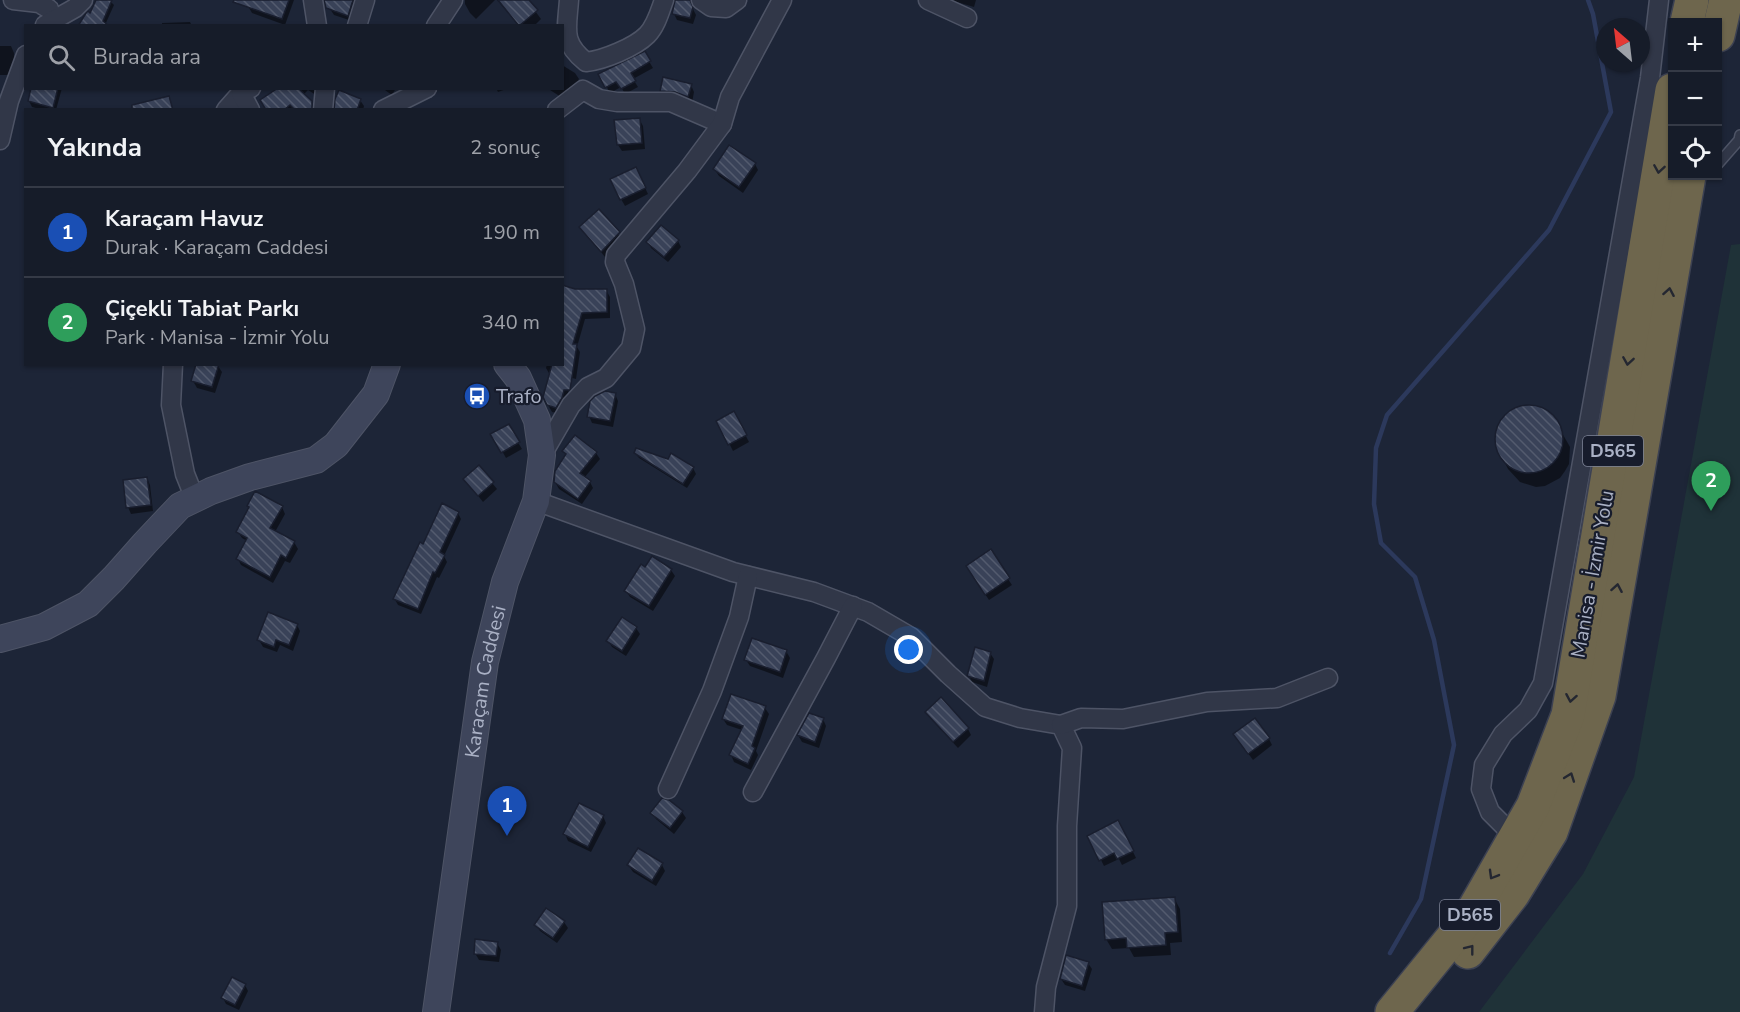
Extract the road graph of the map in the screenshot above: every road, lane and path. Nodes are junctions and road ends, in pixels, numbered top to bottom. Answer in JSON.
{"nodes":[{"id":1,"x":13,"y":0,"type":"edge"},
{"id":2,"x":83,"y":0,"type":"edge"},
{"id":3,"x":313,"y":0,"type":"edge"},
{"id":4,"x":365,"y":0,"type":"edge"},
{"id":5,"x":453,"y":0,"type":"edge"},
{"id":6,"x":569,"y":0,"type":"edge"},
{"id":7,"x":664,"y":0,"type":"edge"},
{"id":8,"x":701,"y":0,"type":"edge"},
{"id":9,"x":737,"y":0,"type":"edge"},
{"id":10,"x":782,"y":0,"type":"edge"},
{"id":11,"x":928,"y":0,"type":"edge"},
{"id":12,"x":1659,"y":0,"type":"edge"},
{"id":13,"x":1692,"y":0,"type":"edge"},
{"id":14,"x":1726,"y":0,"type":"edge"},
{"id":15,"x":46,"y":15,"type":"edge"},
{"id":16,"x":967,"y":18,"type":"dead end"},
{"id":17,"x":1688,"y":18,"type":"edge"},
{"id":18,"x":1722,"y":18,"type":"edge"},
{"id":19,"x":317,"y":24,"type":"edge"},
{"id":20,"x":358,"y":24,"type":"edge"},
{"id":21,"x":437,"y":24,"type":"edge"},
{"id":22,"x":564,"y":36,"type":"edge"},
{"id":23,"x":24,"y":60,"type":"edge"},
{"id":24,"x":598,"y":60,"type":"junction"},
{"id":25,"x":326,"y":90,"type":"edge"},
{"id":26,"x":423,"y":90,"type":"edge"},
{"id":27,"x":583,"y":90,"type":"junction"},
{"id":28,"x":248,"y":97,"type":"edge"},
{"id":29,"x":229,"y":108,"type":"edge"},
{"id":30,"x":323,"y":108,"type":"edge"},
{"id":31,"x":387,"y":108,"type":"edge"},
{"id":32,"x":560,"y":108,"type":"edge"},
{"id":33,"x":1668,"y":114,"type":"edge"},
{"id":34,"x":722,"y":124,"type":"junction"},
{"id":35,"x":1740,"y":135,"type":"edge"},
{"id":36,"x":0,"y":140,"type":"edge"},
{"id":37,"x":1722,"y":159,"type":"edge"},
{"id":38,"x":1691,"y":187,"type":"edge"},
{"id":39,"x":173,"y":366,"type":"edge"},
{"id":40,"x":386,"y":366,"type":"edge"},
{"id":41,"x":509,"y":366,"type":"edge"},
{"id":42,"x":542,"y":455,"type":"junction"},
{"id":43,"x":195,"y":499,"type":"junction"},
{"id":44,"x":536,"y":501,"type":"junction"},
{"id":45,"x":748,"y":576,"type":"junction"},
{"id":46,"x":853,"y":606,"type":"junction"},
{"id":47,"x":0,"y":639,"type":"edge"},
{"id":48,"x":1328,"y":678,"type":"dead end"},
{"id":49,"x":1061,"y":725,"type":"junction"},
{"id":50,"x":668,"y":789,"type":"dead end"},
{"id":51,"x":753,"y":792,"type":"dead end"},
{"id":52,"x":1515,"y":837,"type":"junction"},
{"id":53,"x":436,"y":1012,"type":"edge"},
{"id":54,"x":1044,"y":1012,"type":"edge"},
{"id":55,"x":1392,"y":1012,"type":"edge"},
{"id":56,"x":1421,"y":1012,"type":"edge"}],
"edges":[{"from":1,"to":15,"type":"street"},
{"from":2,"to":15,"type":"street"},
{"from":3,"to":19,"type":"street"},
{"from":4,"to":20,"type":"street"},
{"from":5,"to":21,"type":"street"},
{"from":6,"to":22,"type":"street"},
{"from":7,"to":24,"type":"street"},
{"from":8,"to":9,"type":"street"},
{"from":10,"to":34,"type":"street"},
{"from":11,"to":16,"type":"street"},
{"from":12,"to":52,"type":"street"},
{"from":13,"to":17,"type":"highway"},
{"from":14,"to":18,"type":"highway"},
{"from":22,"to":24,"type":"street"},
{"from":23,"to":36,"type":"street"},
{"from":24,"to":27,"type":"street"},
{"from":25,"to":30,"type":"street"},
{"from":26,"to":31,"type":"street"},
{"from":27,"to":32,"type":"street"},
{"from":27,"to":34,"type":"street"},
{"from":28,"to":29,"type":"street"},
{"from":33,"to":52,"type":"highway","name":"Manisa - İzmir Yolu","number":"D565","one_way":true},
{"from":34,"to":42,"type":"street"},
{"from":35,"to":37,"type":"lane"},
{"from":56,"to":38,"type":"highway","name":"Manisa - İzmir Yolu","number":"D565","one_way":true},
{"from":39,"to":43,"type":"street"},
{"from":40,"to":43,"type":"street"},
{"from":41,"to":42,"type":"street","name":"Karaçam Caddesi"},
{"from":42,"to":44,"type":"street","name":"Karaçam Caddesi"},
{"from":43,"to":47,"type":"street"},
{"from":44,"to":45,"type":"street"},
{"from":44,"to":53,"type":"street","name":"Karaçam Caddesi"},
{"from":45,"to":46,"type":"street"},
{"from":45,"to":50,"type":"street"},
{"from":46,"to":49,"type":"street"},
{"from":46,"to":51,"type":"street"},
{"from":48,"to":49,"type":"street"},
{"from":49,"to":54,"type":"street"},
{"from":52,"to":55,"type":"highway","name":"Manisa - İzmir Yolu","number":"D565","one_way":true}]}
